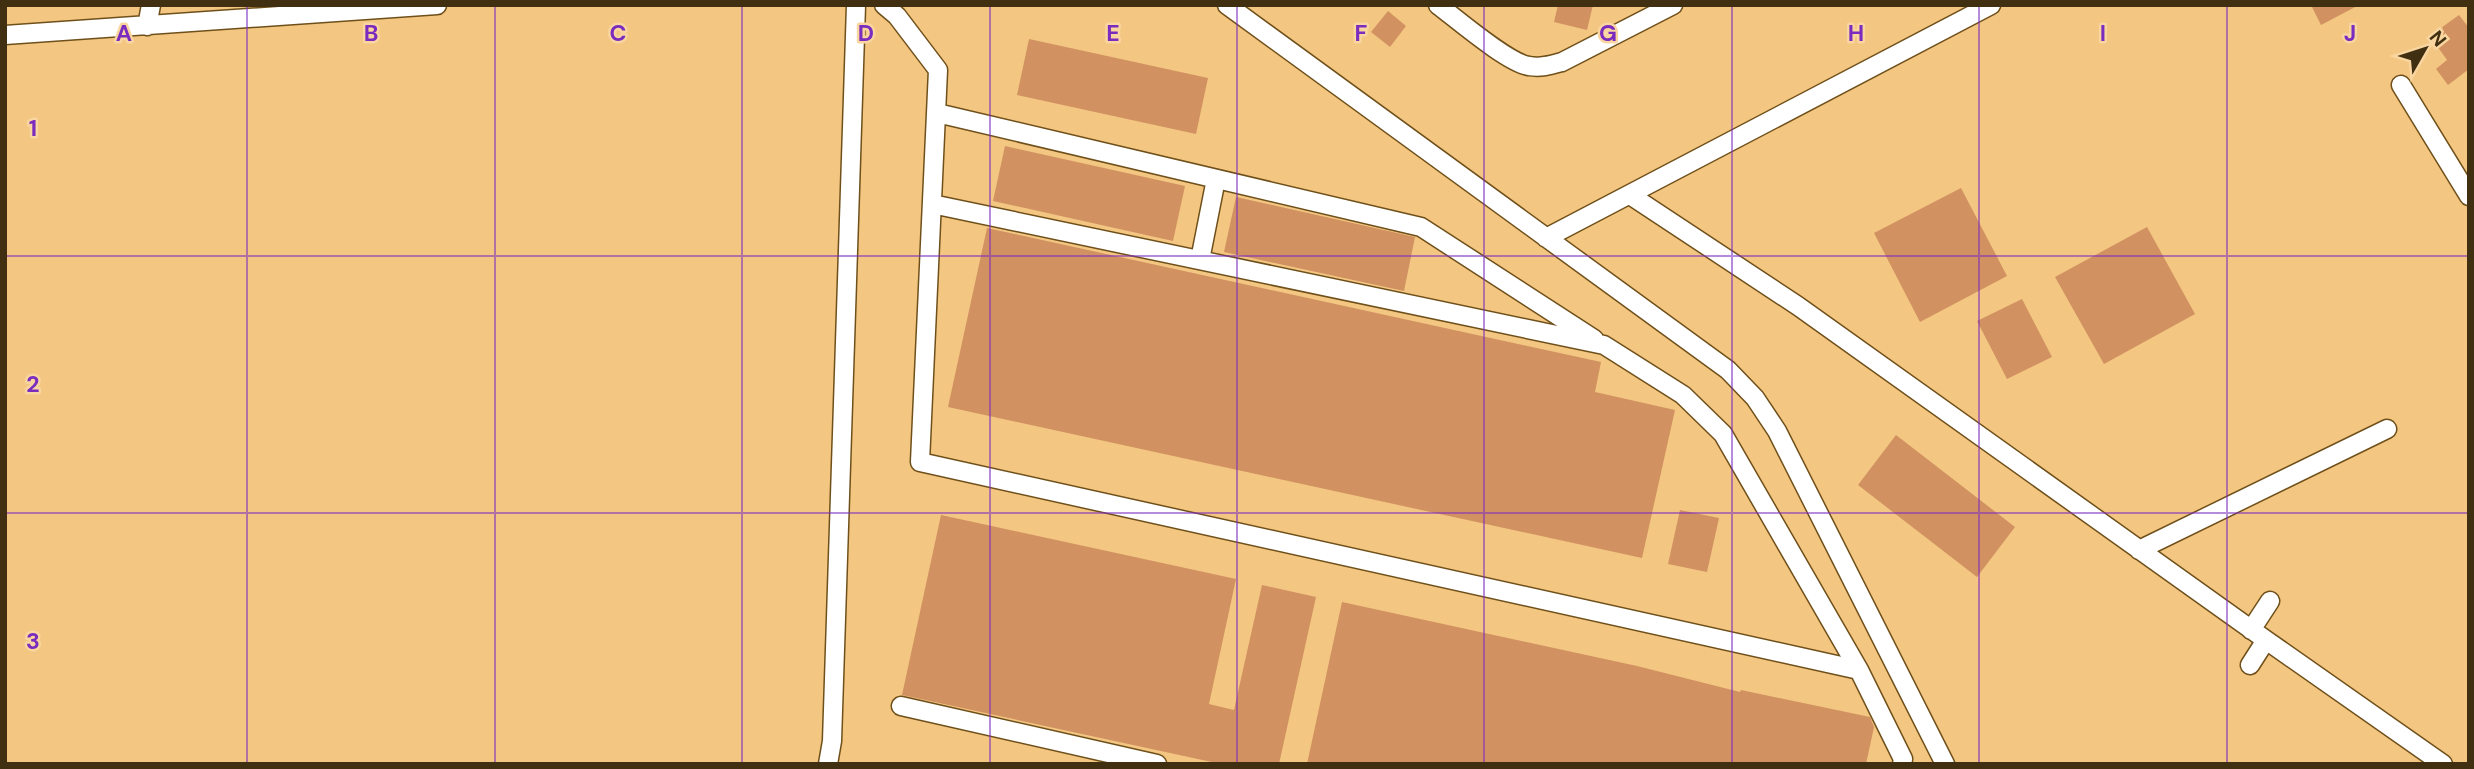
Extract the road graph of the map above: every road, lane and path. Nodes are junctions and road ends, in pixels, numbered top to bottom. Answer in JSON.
{"nodes":[{"id":1,"x":151,"y":5,"type":"edge"},
{"id":2,"x":437,"y":5,"type":"edge"},
{"id":3,"x":856,"y":5,"type":"edge"},
{"id":4,"x":884,"y":5,"type":"edge"},
{"id":5,"x":1227,"y":5,"type":"edge"},
{"id":6,"x":1438,"y":5,"type":"edge"},
{"id":7,"x":1674,"y":5,"type":"edge"},
{"id":8,"x":1991,"y":5,"type":"edge"},
{"id":9,"x":251,"y":12,"type":"edge"},
{"id":10,"x":147,"y":26,"type":"junction"},
{"id":11,"x":5,"y":35,"type":"edge"},
{"id":12,"x":2400,"y":85,"type":"dead end"},
{"id":13,"x":937,"y":113,"type":"junction"},
{"id":14,"x":1216,"y":179,"type":"junction"},
{"id":15,"x":1630,"y":195,"type":"junction"},
{"id":16,"x":2469,"y":196,"type":"edge"},
{"id":17,"x":932,"y":204,"type":"junction"},
{"id":18,"x":1546,"y":238,"type":"junction"},
{"id":19,"x":1200,"y":260,"type":"junction"},
{"id":20,"x":1604,"y":345,"type":"junction"},
{"id":21,"x":2387,"y":429,"type":"dead end"},
{"id":22,"x":2139,"y":550,"type":"junction"},
{"id":23,"x":2270,"y":601,"type":"dead end"},
{"id":24,"x":2251,"y":630,"type":"junction"},
{"id":25,"x":2266,"y":640,"type":"junction"},
{"id":26,"x":2250,"y":665,"type":"dead end"},
{"id":27,"x":1859,"y":670,"type":"junction"},
{"id":28,"x":901,"y":706,"type":"dead end"},
{"id":29,"x":828,"y":764,"type":"edge"},
{"id":30,"x":1157,"y":764,"type":"edge"},
{"id":31,"x":1902,"y":764,"type":"edge"},
{"id":32,"x":1945,"y":764,"type":"edge"},
{"id":33,"x":2443,"y":764,"type":"edge"}],
"edges":[{"from":1,"to":10,"type":"street"},
{"from":2,"to":9,"type":"street"},
{"from":3,"to":29,"type":"street"},
{"from":4,"to":13,"type":"street"},
{"from":5,"to":18,"type":"street"},
{"from":6,"to":7,"type":"street"},
{"from":8,"to":15,"type":"street"},
{"from":9,"to":10,"type":"street"},
{"from":10,"to":11,"type":"street"},
{"from":12,"to":16,"type":"street"},
{"from":13,"to":14,"type":"street"},
{"from":13,"to":17,"type":"street"},
{"from":14,"to":19,"type":"street"},
{"from":14,"to":20,"type":"street"},
{"from":15,"to":18,"type":"street"},
{"from":15,"to":22,"type":"street"},
{"from":17,"to":19,"type":"street"},
{"from":17,"to":27,"type":"street"},
{"from":18,"to":32,"type":"street"},
{"from":19,"to":20,"type":"street"},
{"from":20,"to":27,"type":"street"},
{"from":21,"to":22,"type":"street"},
{"from":22,"to":24,"type":"street"},
{"from":23,"to":24,"type":"street"},
{"from":24,"to":25,"type":"street"},
{"from":25,"to":26,"type":"street"},
{"from":25,"to":33,"type":"street"},
{"from":27,"to":31,"type":"street"},
{"from":28,"to":30,"type":"street"}]}
